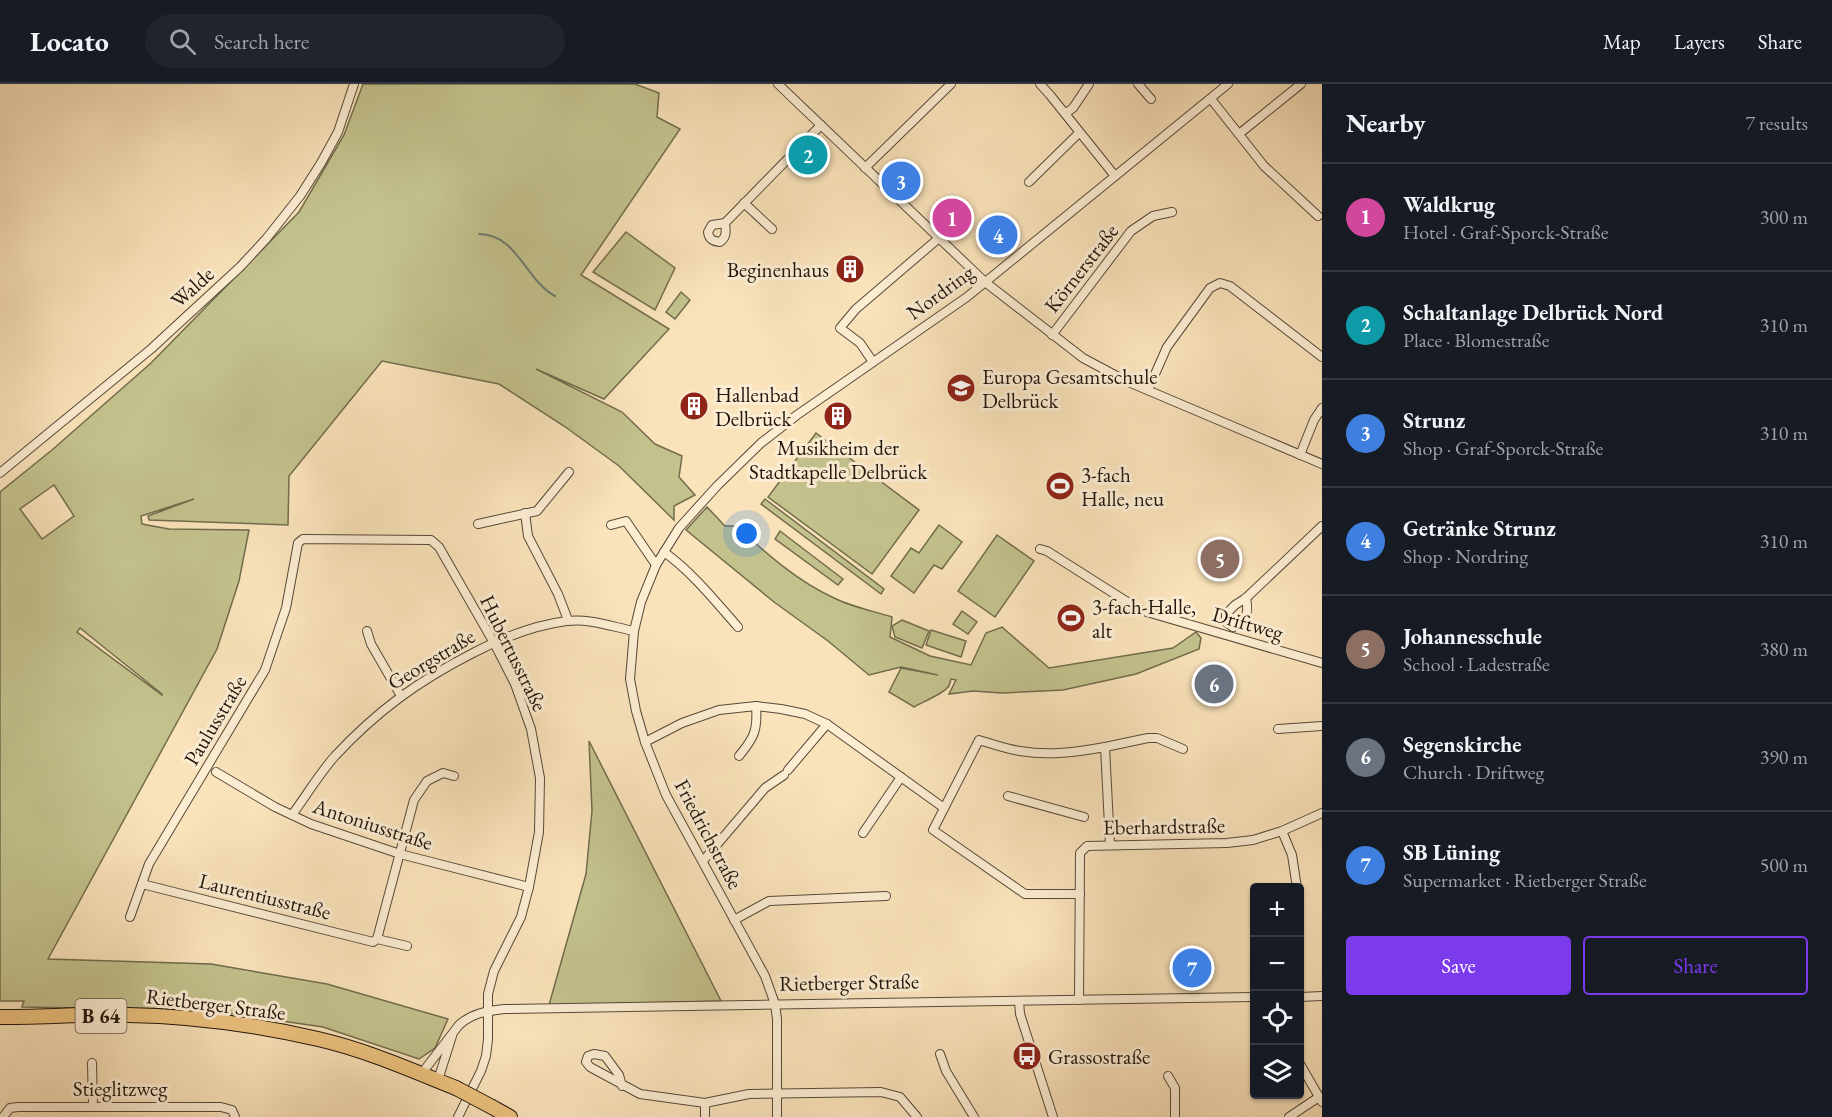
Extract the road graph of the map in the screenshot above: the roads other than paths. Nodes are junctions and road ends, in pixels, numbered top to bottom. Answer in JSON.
{"nodes":[{"id":1,"x":354,"y":84,"type":"edge"},
{"id":2,"x":778,"y":84,"type":"edge"},
{"id":3,"x":951,"y":84,"type":"edge"},
{"id":4,"x":1040,"y":84,"type":"edge"},
{"id":5,"x":1089,"y":84,"type":"edge"},
{"id":6,"x":1138,"y":84,"type":"edge"},
{"id":7,"x":1228,"y":84,"type":"edge"},
{"id":8,"x":1301,"y":84,"type":"edge"},
{"id":9,"x":1151,"y":99,"type":"dead end"},
{"id":10,"x":1211,"y":99,"type":"junction"},
{"id":11,"x":1066,"y":113,"type":"junction"},
{"id":12,"x":821,"y":125,"type":"junction"},
{"id":13,"x":1079,"y":133,"type":"junction"},
{"id":14,"x":1239,"y":134,"type":"junction"},
{"id":15,"x":866,"y":168,"type":"junction"},
{"id":16,"x":1116,"y":176,"type":"junction"},
{"id":17,"x":1029,"y":182,"type":"dead end"},
{"id":18,"x":744,"y":203,"type":"junction"},
{"id":19,"x":1172,"y":212,"type":"dead end"},
{"id":20,"x":1318,"y":216,"type":"dead end"},
{"id":21,"x":725,"y":223,"type":"dead end"},
{"id":22,"x":772,"y":229,"type":"dead end"},
{"id":23,"x":939,"y":238,"type":"junction"},
{"id":24,"x":985,"y":282,"type":"junction"},
{"id":25,"x":1052,"y":335,"type":"junction"},
{"id":26,"x":1322,"y":357,"type":"edge"},
{"id":27,"x":873,"y":362,"type":"junction"},
{"id":28,"x":1148,"y":390,"type":"junction"},
{"id":29,"x":1321,"y":410,"type":"edge"},
{"id":30,"x":1300,"y":454,"type":"junction"},
{"id":31,"x":1322,"y":464,"type":"edge"},
{"id":32,"x":569,"y":472,"type":"dead end"},
{"id":33,"x":0,"y":473,"type":"edge"},
{"id":34,"x":525,"y":513,"type":"junction"},
{"id":35,"x":478,"y":524,"type":"dead end"},
{"id":36,"x":611,"y":525,"type":"dead end"},
{"id":37,"x":1322,"y":526,"type":"edge"},
{"id":38,"x":310,"y":539,"type":"joint"},
{"id":39,"x":1040,"y":549,"type":"dead end"},
{"id":40,"x":663,"y":552,"type":"junction"},
{"id":41,"x":656,"y":565,"type":"junction"},
{"id":42,"x":1246,"y":598,"type":"junction"},
{"id":43,"x":568,"y":620,"type":"junction"},
{"id":44,"x":738,"y":627,"type":"dead end"},
{"id":45,"x":1233,"y":627,"type":"junction"},
{"id":46,"x":367,"y":631,"type":"dead end"},
{"id":47,"x":634,"y":631,"type":"junction"},
{"id":48,"x":1230,"y":636,"type":"junction"},
{"id":49,"x":494,"y":642,"type":"junction"},
{"id":50,"x":1322,"y":663,"type":"edge"},
{"id":51,"x":401,"y":696,"type":"junction"},
{"id":52,"x":756,"y":706,"type":"junction"},
{"id":53,"x":827,"y":724,"type":"junction"},
{"id":54,"x":1322,"y":726,"type":"edge"},
{"id":55,"x":1278,"y":729,"type":"dead end"},
{"id":56,"x":645,"y":742,"type":"junction"},
{"id":57,"x":1105,"y":747,"type":"junction"},
{"id":58,"x":1183,"y":749,"type":"dead end"},
{"id":59,"x":739,"y":756,"type":"dead end"},
{"id":60,"x":211,"y":759,"type":"junction"},
{"id":61,"x":204,"y":772,"type":"junction"},
{"id":62,"x":216,"y":772,"type":"junction"},
{"id":63,"x":454,"y":776,"type":"dead end"},
{"id":64,"x":901,"y":777,"type":"junction"},
{"id":65,"x":1008,"y":796,"type":"dead end"},
{"id":66,"x":944,"y":808,"type":"junction"},
{"id":67,"x":1322,"y":813,"type":"edge"},
{"id":68,"x":292,"y":815,"type":"junction"},
{"id":69,"x":1084,"y":817,"type":"dead end"},
{"id":70,"x":1282,"y":831,"type":"junction"},
{"id":71,"x":863,"y":833,"type":"dead end"},
{"id":72,"x":1110,"y":845,"type":"junction"},
{"id":73,"x":400,"y":854,"type":"junction"},
{"id":74,"x":703,"y":861,"type":"junction"},
{"id":75,"x":1296,"y":883,"type":"edge"},
{"id":76,"x":142,"y":884,"type":"junction"},
{"id":77,"x":529,"y":887,"type":"junction"},
{"id":78,"x":1080,"y":894,"type":"junction"},
{"id":79,"x":886,"y":896,"type":"dead end"},
{"id":80,"x":130,"y":917,"type":"dead end"},
{"id":81,"x":734,"y":920,"type":"junction"},
{"id":82,"x":377,"y":939,"type":"junction"},
{"id":83,"x":407,"y":946,"type":"dead end"},
{"id":84,"x":1304,"y":996,"type":"edge"},
{"id":85,"x":1322,"y":996,"type":"edge"},
{"id":86,"x":1250,"y":997,"type":"edge"},
{"id":87,"x":1079,"y":1000,"type":"junction"},
{"id":88,"x":1018,"y":1001,"type":"junction"},
{"id":89,"x":775,"y":1004,"type":"junction"},
{"id":90,"x":487,"y":1011,"type":"junction"},
{"id":91,"x":0,"y":1017,"type":"edge"},
{"id":92,"x":453,"y":1033,"type":"junction"},
{"id":93,"x":940,"y":1054,"type":"dead end"},
{"id":94,"x":92,"y":1063,"type":"dead end"},
{"id":95,"x":1304,"y":1072,"type":"edge"},
{"id":96,"x":422,"y":1073,"type":"junction"},
{"id":97,"x":1168,"y":1076,"type":"dead end"},
{"id":98,"x":438,"y":1080,"type":"junction"},
{"id":99,"x":622,"y":1086,"type":"dead end"},
{"id":100,"x":777,"y":1095,"type":"junction"},
{"id":101,"x":1321,"y":1100,"type":"edge"},
{"id":102,"x":705,"y":1103,"type":"junction"},
{"id":103,"x":93,"y":1106,"type":"junction"},
{"id":104,"x":3,"y":1117,"type":"edge"},
{"id":105,"x":235,"y":1117,"type":"edge"},
{"id":106,"x":458,"y":1117,"type":"edge"},
{"id":107,"x":510,"y":1117,"type":"edge"},
{"id":108,"x":705,"y":1117,"type":"edge"},
{"id":109,"x":777,"y":1117,"type":"edge"},
{"id":110,"x":917,"y":1117,"type":"edge"},
{"id":111,"x":974,"y":1117,"type":"edge"},
{"id":112,"x":1053,"y":1117,"type":"edge"},
{"id":113,"x":1175,"y":1117,"type":"edge"},
{"id":114,"x":1289,"y":1117,"type":"edge"}],
"edges":[{"from":1,"to":33,"type":"street","name":"Walde"},
{"from":2,"to":12,"type":"street"},
{"from":3,"to":15,"type":"street"},
{"from":4,"to":11,"type":"street"},
{"from":5,"to":11,"type":"street"},
{"from":6,"to":9,"type":"street"},
{"from":7,"to":10,"type":"street","name":"Nordring"},
{"from":8,"to":14,"type":"street"},
{"from":10,"to":14,"type":"street"},
{"from":10,"to":16,"type":"street","name":"Nordring"},
{"from":11,"to":13,"type":"street"},
{"from":12,"to":15,"type":"street"},
{"from":12,"to":18,"type":"street"},
{"from":13,"to":16,"type":"street"},
{"from":13,"to":17,"type":"street"},
{"from":14,"to":20,"type":"street"},
{"from":15,"to":23,"type":"street"},
{"from":16,"to":24,"type":"street","name":"Nordring"},
{"from":18,"to":21,"type":"street"},
{"from":18,"to":22,"type":"street"},
{"from":19,"to":25,"type":"street","name":"Körnerstraße"},
{"from":23,"to":24,"type":"street"},
{"from":23,"to":27,"type":"street"},
{"from":24,"to":25,"type":"street"},
{"from":24,"to":27,"type":"street","name":"Nordring"},
{"from":25,"to":28,"type":"street"},
{"from":26,"to":28,"type":"street"},
{"from":27,"to":40,"type":"street","name":"Nordring"},
{"from":28,"to":30,"type":"street"},
{"from":29,"to":30,"type":"street"},
{"from":30,"to":31,"type":"street"},
{"from":32,"to":34,"type":"street"},
{"from":34,"to":35,"type":"street"},
{"from":34,"to":43,"type":"street"},
{"from":36,"to":41,"type":"street"},
{"from":37,"to":42,"type":"street"},
{"from":38,"to":49,"type":"street","name":"Hubertusstraße"},
{"from":38,"to":60,"type":"street","name":"Paulusstraße"},
{"from":39,"to":48,"type":"street","name":"Driftweg"},
{"from":40,"to":41,"type":"street"},
{"from":40,"to":44,"type":"street"},
{"from":41,"to":47,"type":"street","name":"Friedrichstraße"},
{"from":42,"to":45,"type":"street"},
{"from":42,"to":45,"type":"street"},
{"from":43,"to":47,"type":"street","name":"Georgstraße"},
{"from":43,"to":49,"type":"street","name":"Georgstraße"},
{"from":45,"to":48,"type":"street"},
{"from":46,"to":51,"type":"street"},
{"from":47,"to":56,"type":"street","name":"Friedrichstraße"},
{"from":48,"to":50,"type":"street","name":"Driftweg"},
{"from":49,"to":51,"type":"street","name":"Georgstraße"},
{"from":49,"to":77,"type":"street","name":"Hubertusstraße"},
{"from":51,"to":68,"type":"street","name":"Georgstraße"},
{"from":52,"to":53,"type":"street"},
{"from":52,"to":56,"type":"street"},
{"from":52,"to":59,"type":"street"},
{"from":53,"to":64,"type":"street"},
{"from":53,"to":74,"type":"street"},
{"from":54,"to":55,"type":"street"},
{"from":56,"to":74,"type":"street","name":"Friedrichstraße"},
{"from":57,"to":58,"type":"street"},
{"from":57,"to":66,"type":"street"},
{"from":57,"to":72,"type":"street"},
{"from":60,"to":61,"type":"street","name":"Paulusstraße"},
{"from":60,"to":62,"type":"street"},
{"from":61,"to":62,"type":"street"},
{"from":61,"to":76,"type":"street","name":"Paulusstraße"},
{"from":62,"to":68,"type":"street","name":"Antoniusstraße"},
{"from":63,"to":73,"type":"street"},
{"from":64,"to":66,"type":"street"},
{"from":64,"to":71,"type":"street"},
{"from":65,"to":69,"type":"street","name":"Eberhardstraße"},
{"from":66,"to":78,"type":"street"},
{"from":67,"to":70,"type":"street","name":"Eberhardstraße"},
{"from":68,"to":73,"type":"street","name":"Antoniusstraße"},
{"from":70,"to":72,"type":"street","name":"Eberhardstraße"},
{"from":70,"to":75,"type":"street"},
{"from":72,"to":78,"type":"street","name":"Eberhardstraße"},
{"from":73,"to":77,"type":"street","name":"Antoniusstraße"},
{"from":73,"to":82,"type":"street"},
{"from":74,"to":81,"type":"street","name":"Friedrichstraße"},
{"from":76,"to":80,"type":"street","name":"Paulusstraße"},
{"from":76,"to":82,"type":"street","name":"Laurentiusstraße"},
{"from":77,"to":90,"type":"street","name":"Hubertusstraße"},
{"from":78,"to":87,"type":"street","name":"Eberhardstraße"},
{"from":79,"to":81,"type":"street"},
{"from":81,"to":89,"type":"street","name":"Friedrichstraße"},
{"from":82,"to":83,"type":"street","name":"Laurentiusstraße"},
{"from":84,"to":85,"type":"street"},
{"from":86,"to":87,"type":"street","name":"Rietberger Straße"},
{"from":87,"to":88,"type":"street","name":"Rietberger Straße"},
{"from":88,"to":89,"type":"street","name":"Rietberger Straße"},
{"from":88,"to":112,"type":"street"},
{"from":89,"to":90,"type":"street","name":"Rietberger Straße"},
{"from":89,"to":100,"type":"street","name":"Friedrichstraße"},
{"from":90,"to":92,"type":"street","name":"Rietberger Straße"},
{"from":90,"to":106,"type":"street","name":"Hubertusstraße"},
{"from":91,"to":96,"type":"main road","name":"Rietberger Straße","number":"B 64"},
{"from":92,"to":96,"type":"street","name":"Rietberger Straße"},
{"from":92,"to":98,"type":"street"},
{"from":93,"to":111,"type":"street"},
{"from":94,"to":103,"type":"street"},
{"from":95,"to":101,"type":"street"},
{"from":96,"to":98,"type":"main road","name":"Rietberger Straße","number":"B 64"},
{"from":97,"to":113,"type":"street"},
{"from":98,"to":107,"type":"main road","name":"Rietberger Straße","number":"B 64","bridge":true},
{"from":99,"to":102,"type":"street"},
{"from":100,"to":102,"type":"street"},
{"from":100,"to":109,"type":"street","name":"Friedrichstraße"},
{"from":100,"to":110,"type":"street"},
{"from":101,"to":114,"type":"street"},
{"from":102,"to":108,"type":"street"},
{"from":103,"to":104,"type":"street","name":"Stieglitzweg"},
{"from":103,"to":105,"type":"street","name":"Stieglitzweg"}]}
